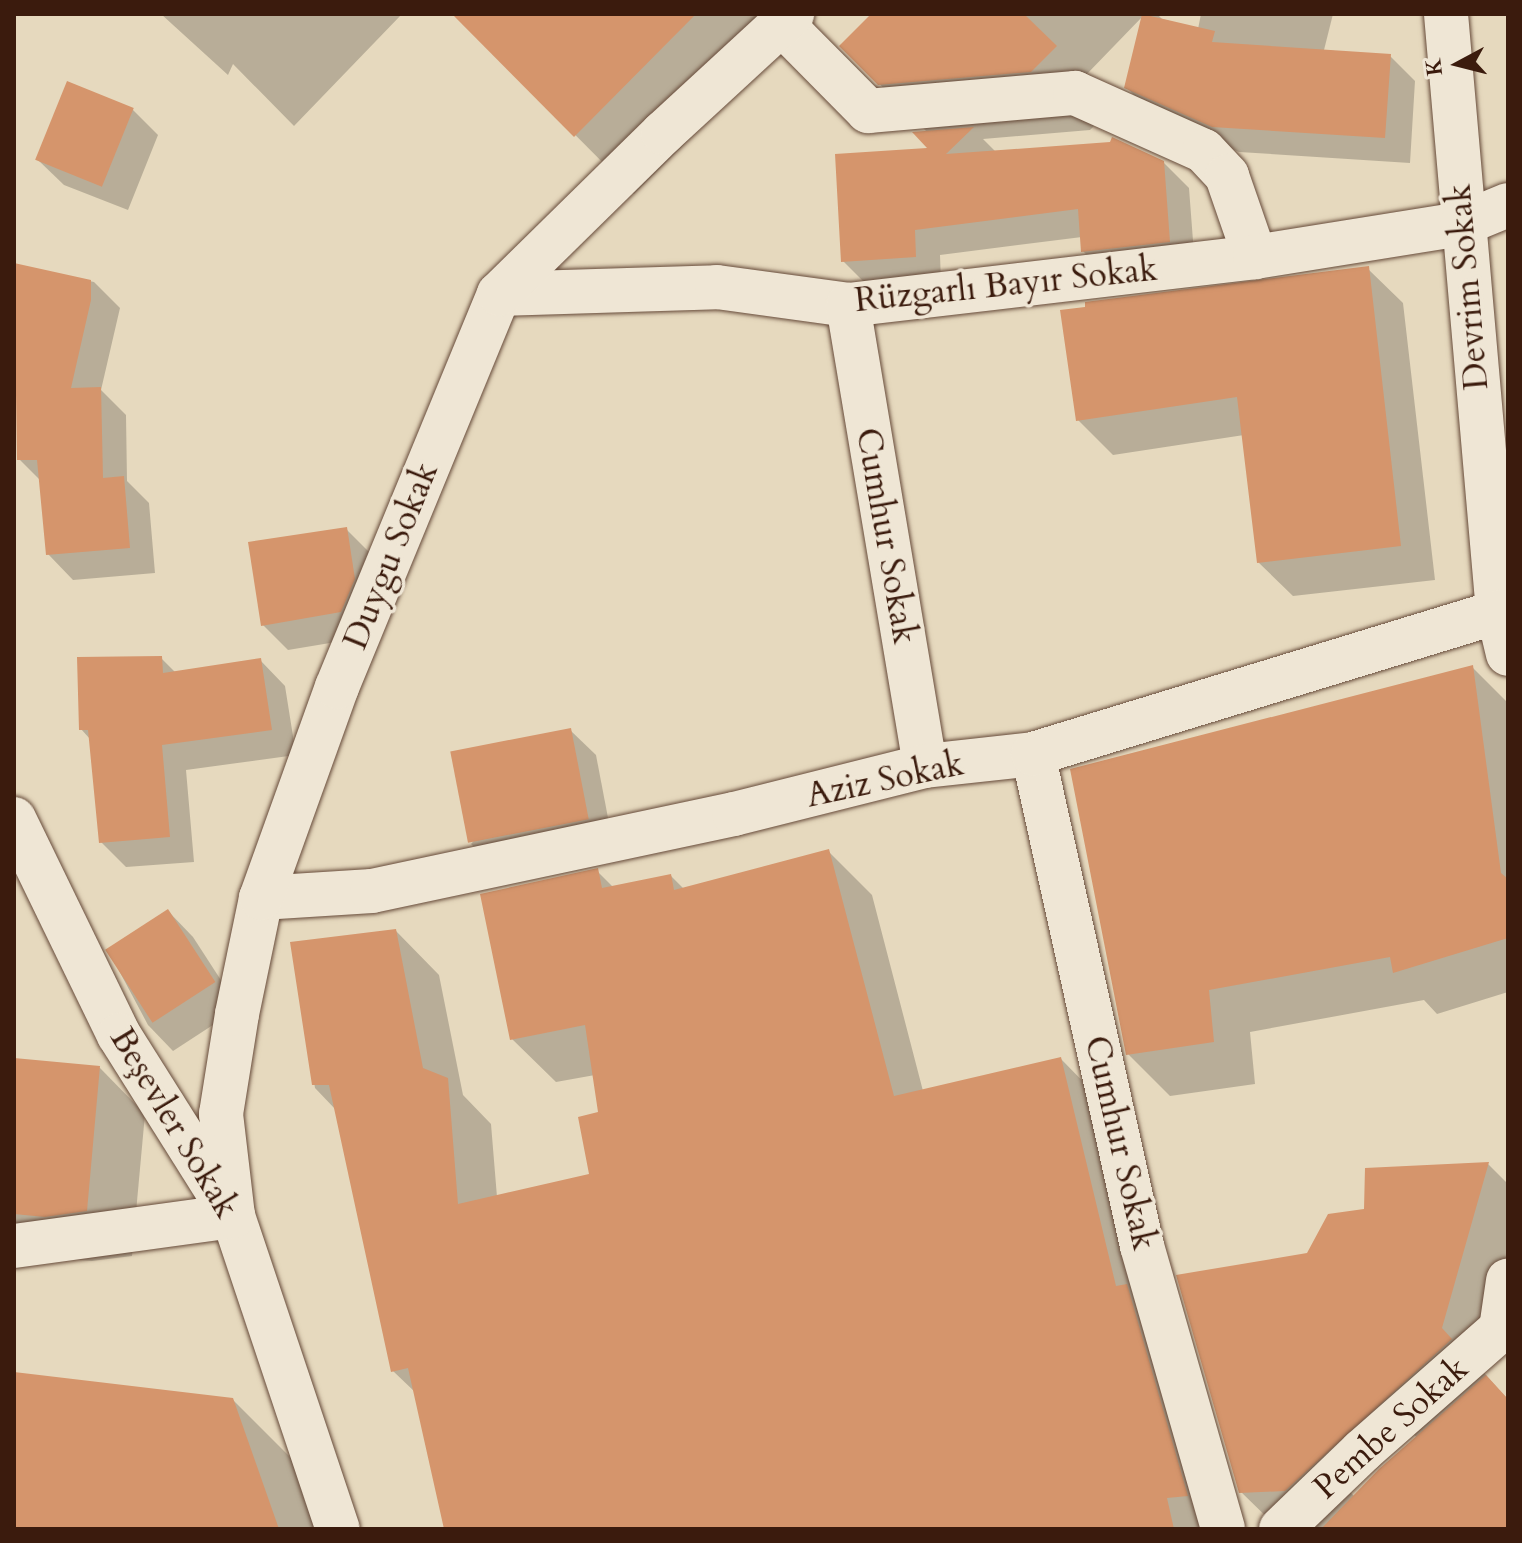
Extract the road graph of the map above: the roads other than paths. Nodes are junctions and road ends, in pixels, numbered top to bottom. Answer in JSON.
{"nodes":[{"id":1,"x":1446,"y":14,"type":"edge"},
{"id":2,"x":786,"y":19,"type":"edge"},
{"id":3,"x":1508,"y":205,"type":"edge"},
{"id":4,"x":1462,"y":224,"type":"junction"},
{"id":5,"x":1255,"y":257,"type":"junction"},
{"id":6,"x":499,"y":294,"type":"junction"},
{"id":7,"x":848,"y":305,"type":"junction"},
{"id":8,"x":1498,"y":612,"type":"junction"},
{"id":9,"x":1508,"y":654,"type":"edge"},
{"id":10,"x":1033,"y":754,"type":"junction"},
{"id":11,"x":925,"y":766,"type":"junction"},
{"id":12,"x":14,"y":819,"type":"edge"},
{"id":13,"x":261,"y":898,"type":"junction"},
{"id":14,"x":233,"y":1216,"type":"junction"},
{"id":15,"x":14,"y":1246,"type":"edge"},
{"id":16,"x":1508,"y":1281,"type":"edge"},
{"id":17,"x":1504,"y":1334,"type":"edge"},
{"id":18,"x":338,"y":1529,"type":"edge"},
{"id":19,"x":1223,"y":1529,"type":"edge"},
{"id":20,"x":1281,"y":1529,"type":"edge"}],
"edges":[{"from":1,"to":4,"type":"street","name":"Devrim Sokak"},
{"from":2,"to":5,"type":"street"},
{"from":2,"to":6,"type":"street","name":"Duygu Sokak"},
{"from":3,"to":4,"type":"street","name":"Rüzgarlı Bayır Sokak"},
{"from":4,"to":5,"type":"street","name":"Rüzgarlı Bayır Sokak"},
{"from":4,"to":8,"type":"street","name":"Devrim Sokak"},
{"from":5,"to":7,"type":"street","name":"Rüzgarlı Bayır Sokak"},
{"from":6,"to":7,"type":"street","name":"Rüzgarlı Bayır Sokak"},
{"from":6,"to":13,"type":"street","name":"Duygu Sokak"},
{"from":7,"to":11,"type":"street","name":"Cumhur Sokak"},
{"from":8,"to":9,"type":"street","name":"Devrim Sokak"},
{"from":8,"to":10,"type":"street","name":"Aziz Sokak"},
{"from":10,"to":11,"type":"street","name":"Aziz Sokak"},
{"from":10,"to":19,"type":"street","name":"Cumhur Sokak"},
{"from":11,"to":13,"type":"street","name":"Aziz Sokak"},
{"from":12,"to":14,"type":"street","name":"Beşevler Sokak"},
{"from":13,"to":14,"type":"street","name":"Duygu Sokak"},
{"from":14,"to":15,"type":"street"},
{"from":14,"to":18,"type":"street","name":"Beşevler Sokak"},
{"from":16,"to":17,"type":"street","name":"Pembe Sokak"},
{"from":17,"to":20,"type":"street","name":"Pembe Sokak"}]}
